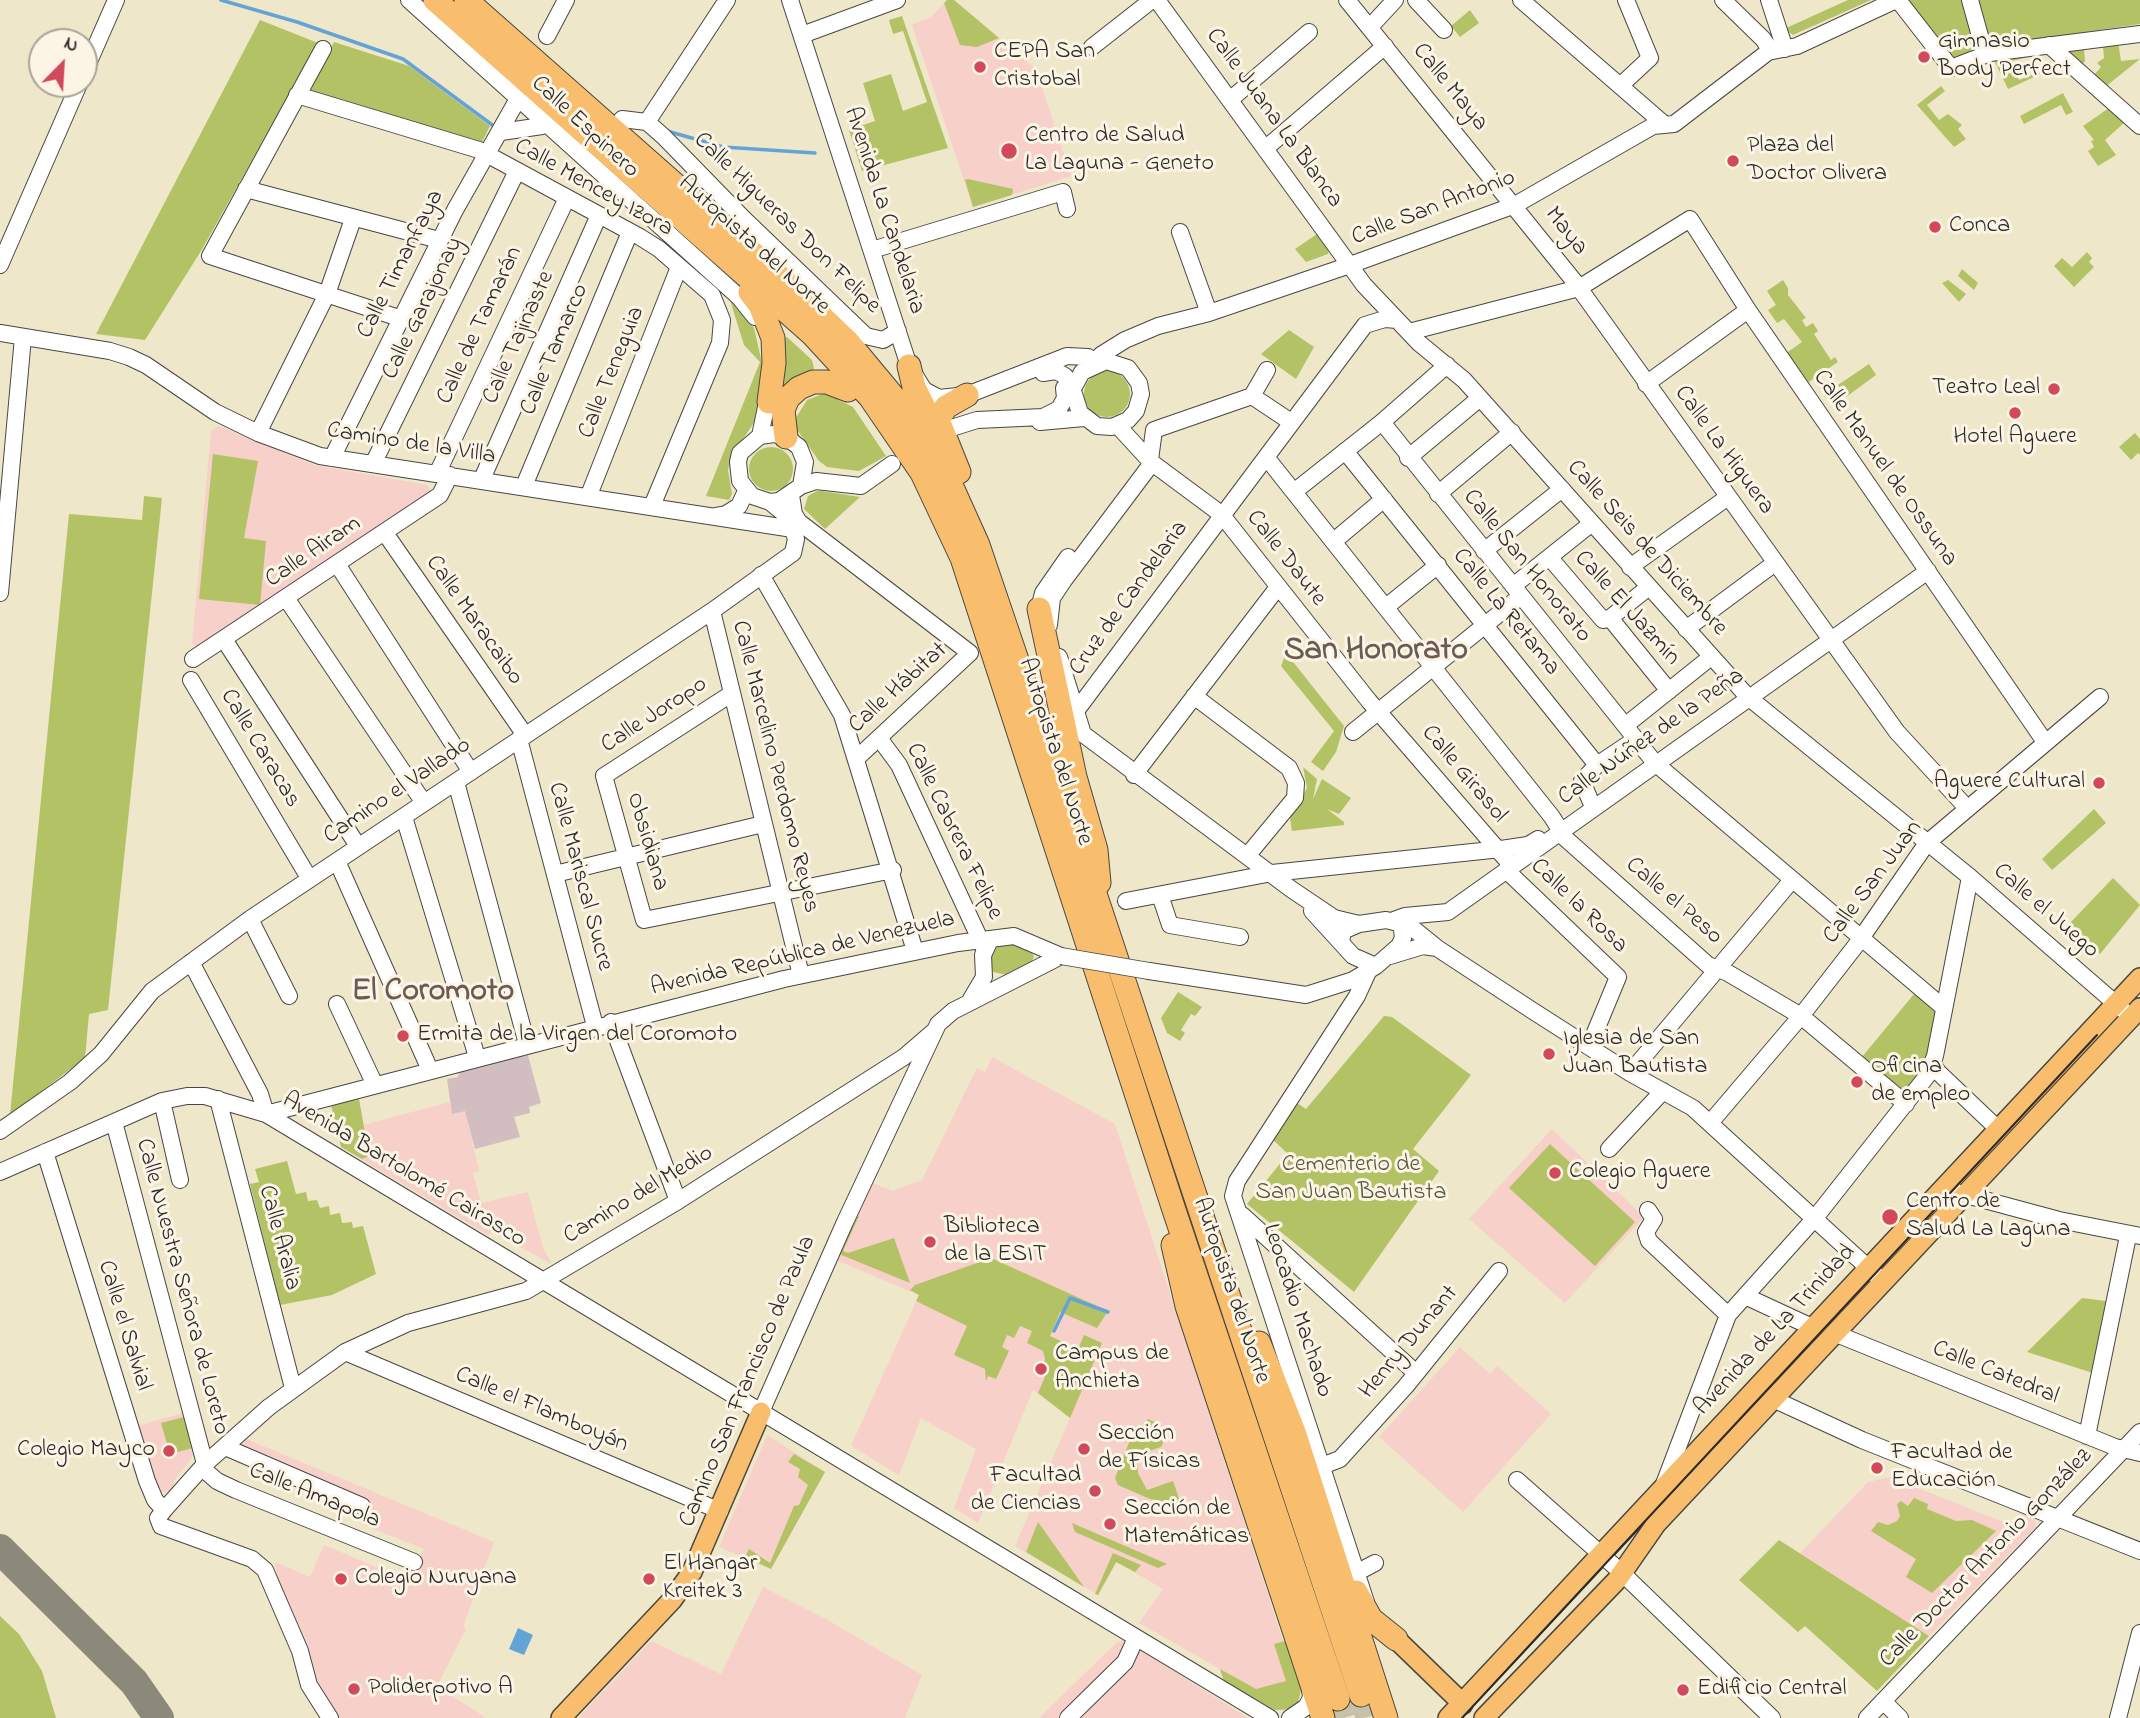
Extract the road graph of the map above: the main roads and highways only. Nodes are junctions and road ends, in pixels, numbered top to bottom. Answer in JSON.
{"nodes":[{"id":1,"x":435,"y":0,"type":"edge"},
{"id":2,"x":466,"y":0,"type":"edge"},
{"id":3,"x":682,"y":217,"type":"junction"},
{"id":4,"x":750,"y":292,"type":"junction"},
{"id":5,"x":908,"y":366,"type":"road end"},
{"id":6,"x":848,"y":390,"type":"junction"},
{"id":7,"x":967,"y":395,"type":"road end"},
{"id":8,"x":769,"y":402,"type":"road end"},
{"id":9,"x":786,"y":438,"type":"road end"},
{"id":10,"x":951,"y":457,"type":"junction"},
{"id":11,"x":1039,"y":609,"type":"road end"},
{"id":12,"x":1005,"y":684,"type":"junction"},
{"id":13,"x":1042,"y":734,"type":"junction"},
{"id":14,"x":1100,"y":914,"type":"junction"},
{"id":15,"x":2140,"y":978,"type":"edge"},
{"id":16,"x":2136,"y":1013,"type":"edge"},
{"id":17,"x":1173,"y":1207,"type":"junction"},
{"id":18,"x":1227,"y":1294,"type":"junction"},
{"id":19,"x":761,"y":1412,"type":"road end"},
{"id":20,"x":1294,"y":1432,"type":"junction"},
{"id":21,"x":1612,"y":1564,"type":"junction"},
{"id":22,"x":1396,"y":1639,"type":"joint"},
{"id":23,"x":1463,"y":1704,"type":"junction"},
{"id":24,"x":561,"y":1718,"type":"edge"},
{"id":25,"x":1323,"y":1718,"type":"tunnel mouth"},
{"id":26,"x":1386,"y":1718,"type":"edge"},
{"id":27,"x":1448,"y":1718,"type":"edge"},
{"id":28,"x":1484,"y":1718,"type":"edge"}],
"edges":[{"from":1,"to":3,"type":"highway","name":"Autopista del Norte"},
{"from":2,"to":13,"type":"highway","name":"Autopista del Norte"},
{"from":3,"to":4,"type":"highway"},
{"from":3,"to":12,"type":"highway","name":"Autopista del Norte"},
{"from":4,"to":6,"type":"highway"},
{"from":4,"to":8,"type":"highway"},
{"from":5,"to":10,"type":"highway"},
{"from":6,"to":9,"type":"highway"},
{"from":6,"to":12,"type":"highway"},
{"from":7,"to":10,"type":"highway"},
{"from":10,"to":13,"type":"highway"},
{"from":11,"to":14,"type":"highway"},
{"from":12,"to":17,"type":"highway","name":"Autopista del Norte"},
{"from":13,"to":14,"type":"highway","name":"Autopista del Norte"},
{"from":14,"to":18,"type":"highway","name":"Autopista del Norte"},
{"from":15,"to":21,"type":"main road","name":"Avenida de La Trinidad"},
{"from":16,"to":21,"type":"main road","name":"Avenida de La Trinidad"},
{"from":17,"to":18,"type":"highway","name":"Autopista del Norte"},
{"from":17,"to":25,"type":"highway"},
{"from":18,"to":20,"type":"highway"},
{"from":19,"to":24,"type":"main road","name":"Camino San Francisco de Paula"},
{"from":20,"to":22,"type":"highway"},
{"from":20,"to":26,"type":"highway"},
{"from":21,"to":23,"type":"main road","name":"Avenida de La Trinidad"},
{"from":21,"to":28,"type":"main road","name":"Avenida de La Trinidad"},
{"from":22,"to":23,"type":"main road"},
{"from":23,"to":27,"type":"main road","name":"Avenida de La Trinidad"}]}
